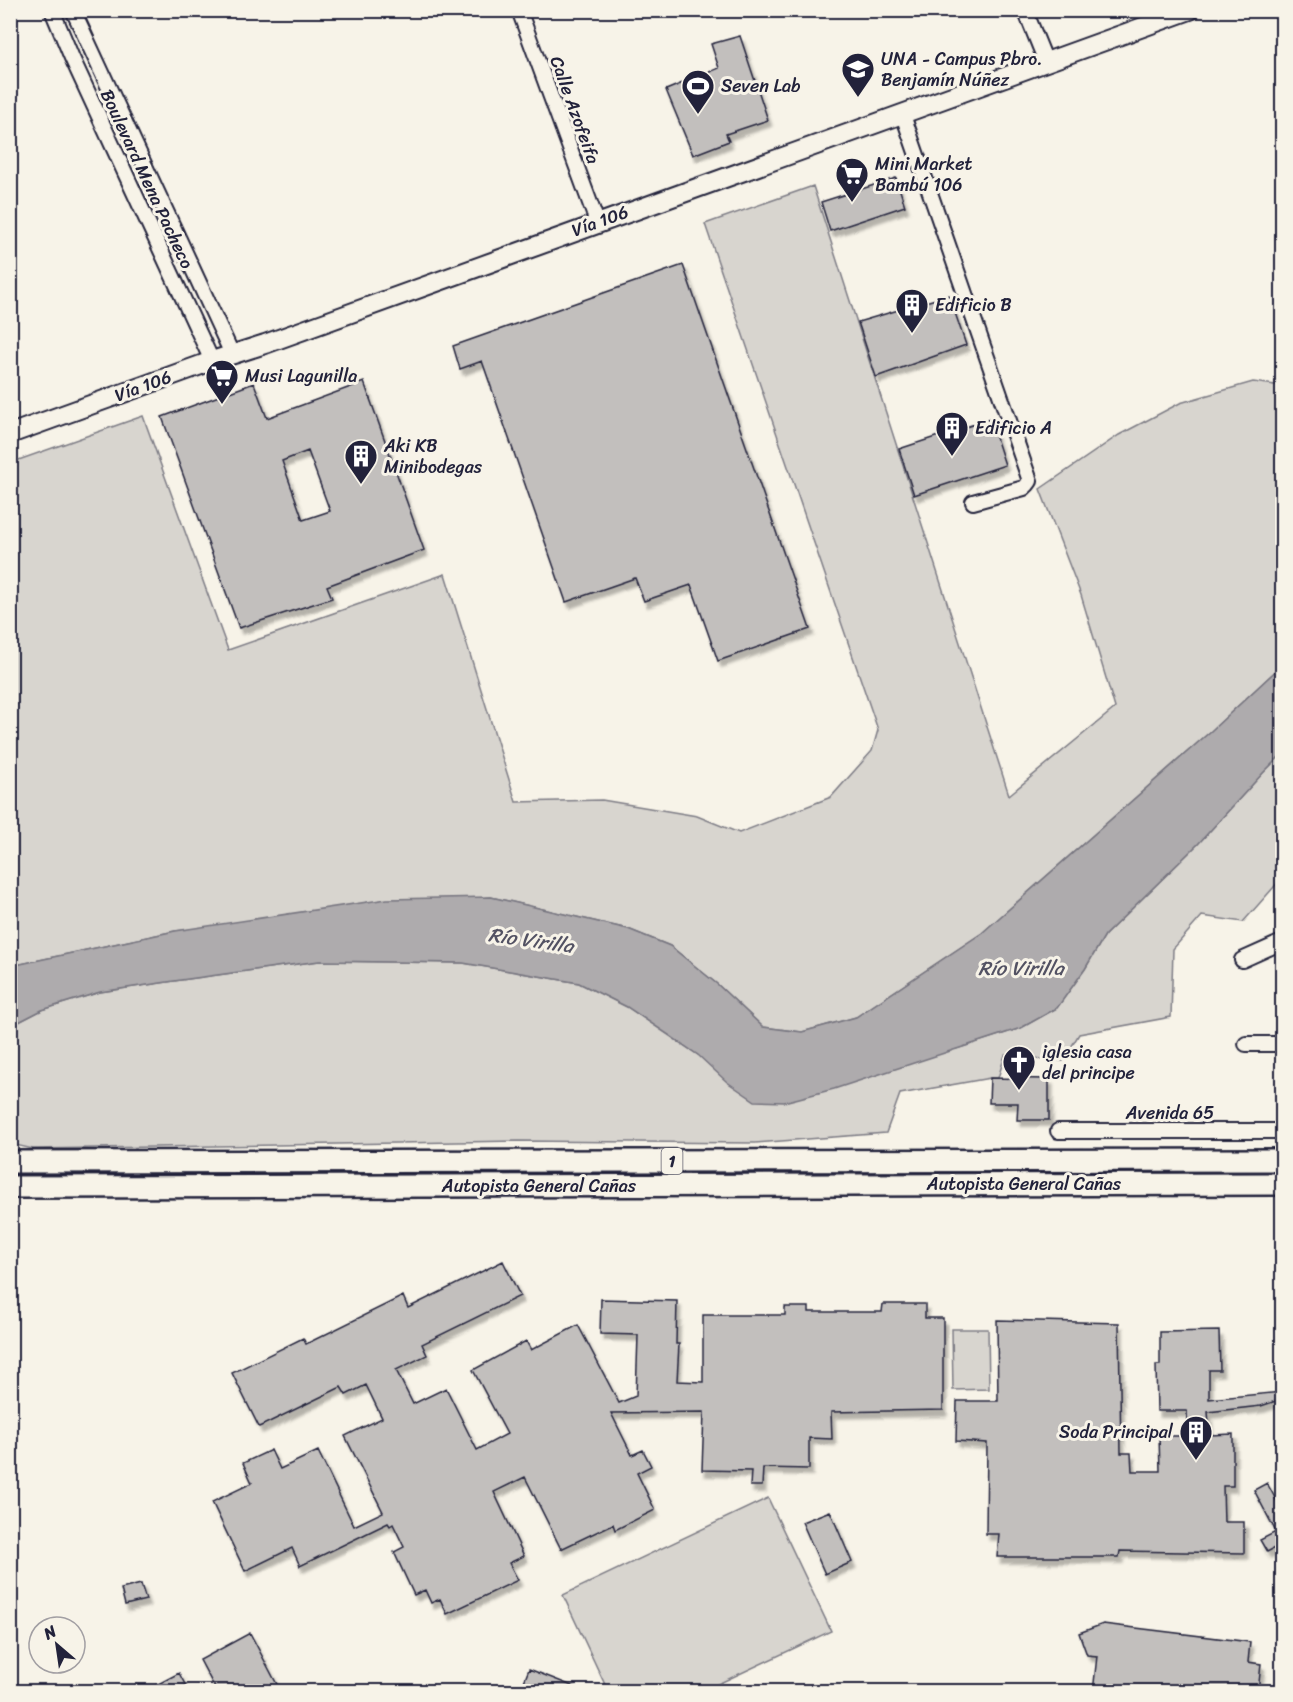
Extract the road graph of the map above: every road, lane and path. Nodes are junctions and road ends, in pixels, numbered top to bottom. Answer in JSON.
{"nodes":[{"id":1,"x":52,"y":10,"type":"edge"},
{"id":2,"x":73,"y":10,"type":"edge"},
{"id":3,"x":519,"y":10,"type":"edge"},
{"id":4,"x":1025,"y":10,"type":"edge"},
{"id":5,"x":1190,"y":10,"type":"edge"},
{"id":6,"x":90,"y":49,"type":"junction"},
{"id":7,"x":72,"y":58,"type":"junction"},
{"id":8,"x":1046,"y":62,"type":"junction"},
{"id":9,"x":903,"y":115,"type":"junction"},
{"id":10,"x":158,"y":196,"type":"junction"},
{"id":11,"x":140,"y":205,"type":"junction"},
{"id":12,"x":597,"y":222,"type":"junction"},
{"id":13,"x":232,"y":354,"type":"junction"},
{"id":14,"x":212,"y":361,"type":"junction"},
{"id":15,"x":10,"y":434,"type":"edge"},
{"id":16,"x":973,"y":502,"type":"dead end"},
{"id":17,"x":1282,"y":942,"type":"edge"},
{"id":18,"x":1242,"y":960,"type":"dead end"},
{"id":19,"x":1246,"y":1044,"type":"dead end"},
{"id":20,"x":1282,"y":1044,"type":"edge"},
{"id":21,"x":1058,"y":1131,"type":"dead end"},
{"id":22,"x":1282,"y":1131,"type":"edge"},
{"id":23,"x":1282,"y":1160,"type":"edge"},
{"id":24,"x":10,"y":1162,"type":"edge"},
{"id":25,"x":1282,"y":1184,"type":"edge"},
{"id":26,"x":10,"y":1187,"type":"edge"}],
"edges":[{"from":1,"to":7,"type":"street","name":"Boulevard Mena Pacheco"},
{"from":2,"to":6,"type":"street","name":"Boulevard Mena Pacheco"},
{"from":3,"to":12,"type":"street","name":"Calle Azofeifa"},
{"from":4,"to":8,"type":"street"},
{"from":5,"to":8,"type":"main road","name":"Vía 106"},
{"from":6,"to":7,"type":"street"},
{"from":6,"to":10,"type":"street","name":"Boulevard Mena Pacheco"},
{"from":7,"to":11,"type":"street","name":"Boulevard Mena Pacheco"},
{"from":8,"to":9,"type":"main road","name":"Vía 106"},
{"from":9,"to":12,"type":"main road","name":"Vía 106"},
{"from":9,"to":16,"type":"street"},
{"from":10,"to":11,"type":"street"},
{"from":10,"to":13,"type":"street","name":"Boulevard Mena Pacheco"},
{"from":11,"to":14,"type":"street","name":"Boulevard Mena Pacheco"},
{"from":12,"to":13,"type":"main road","name":"Vía 106"},
{"from":13,"to":14,"type":"main road","name":"Vía 106"},
{"from":14,"to":15,"type":"main road","name":"Vía 106"},
{"from":17,"to":18,"type":"street"},
{"from":19,"to":20,"type":"street"},
{"from":21,"to":22,"type":"street","name":"Avenida 65"},
{"from":23,"to":24,"type":"highway","name":"Autopista General Cañas","number":"1"},
{"from":25,"to":26,"type":"highway","name":"Autopista General Cañas","number":"1"}]}
